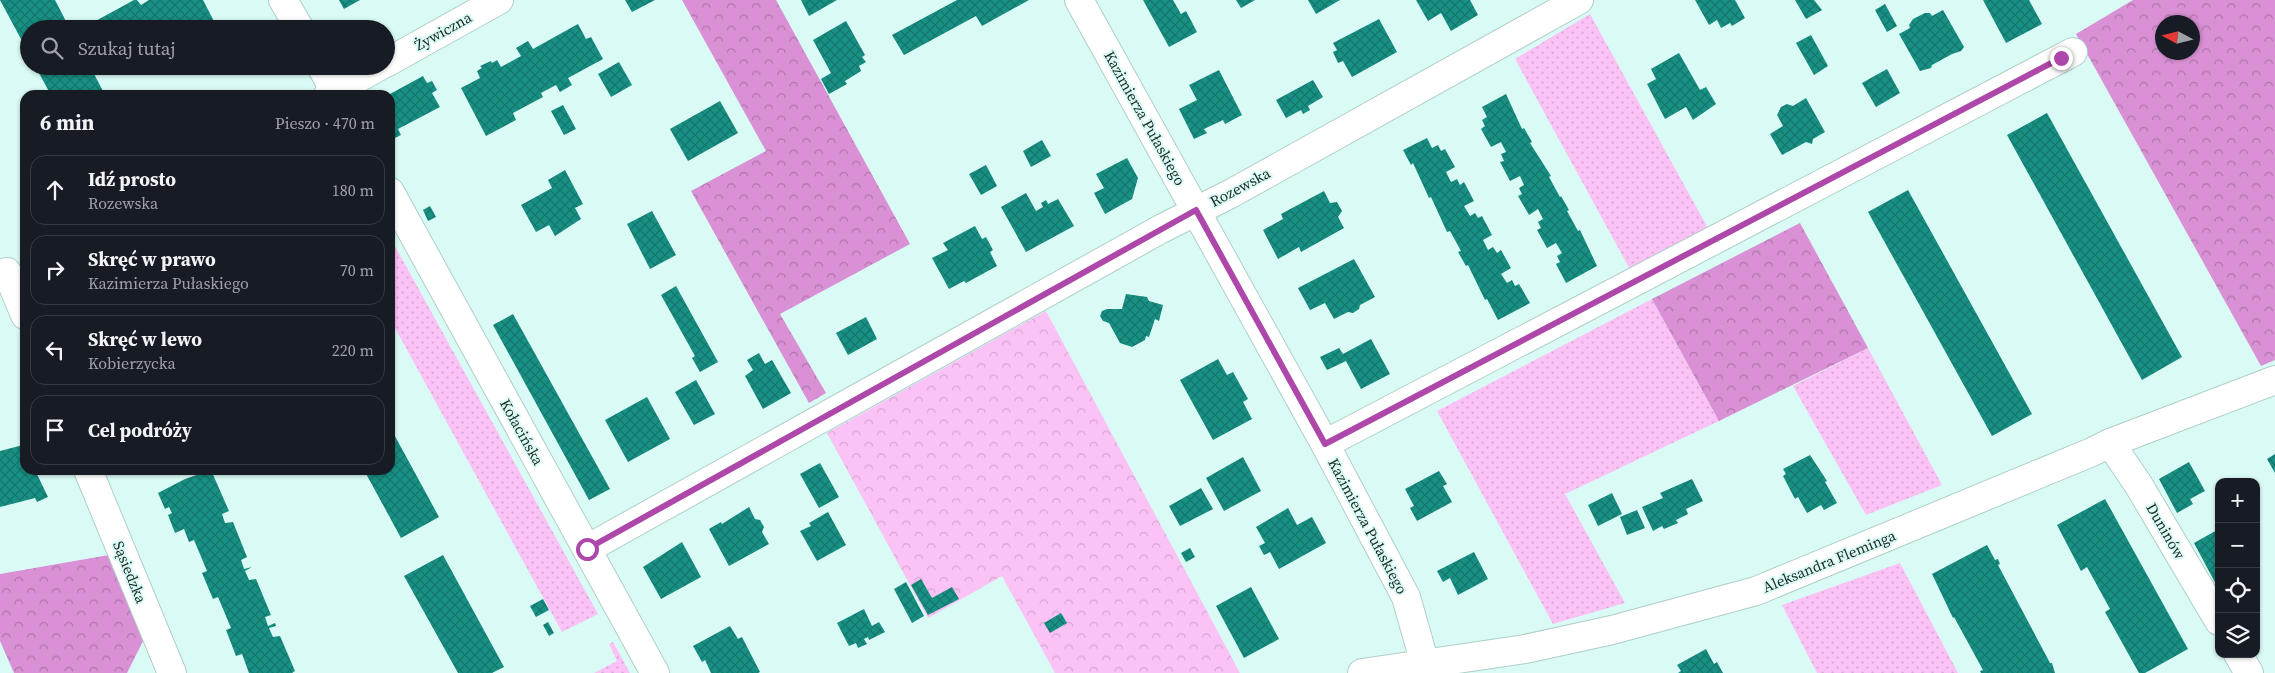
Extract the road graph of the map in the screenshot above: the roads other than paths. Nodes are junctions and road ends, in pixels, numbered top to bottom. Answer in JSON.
{"nodes":[{"id":1,"x":283,"y":0,"type":"edge"},
{"id":2,"x":499,"y":0,"type":"edge"},
{"id":3,"x":1079,"y":0,"type":"edge"},
{"id":4,"x":1579,"y":0,"type":"edge"},
{"id":5,"x":295,"y":20,"type":"edge"},
{"id":6,"x":2073,"y":52,"type":"dead end"},
{"id":7,"x":395,"y":58,"type":"edge"},
{"id":8,"x":325,"y":75,"type":"edge"},
{"id":9,"x":365,"y":75,"type":"edge"},
{"id":10,"x":331,"y":90,"type":"edge"},
{"id":11,"x":340,"y":90,"type":"edge"},
{"id":12,"x":395,"y":201,"type":"edge"},
{"id":13,"x":1196,"y":210,"type":"junction"},
{"id":14,"x":11,"y":270,"type":"edge"},
{"id":15,"x":20,"y":299,"type":"edge"},
{"id":16,"x":2275,"y":380,"type":"edge"},
{"id":17,"x":2110,"y":442,"type":"junction"},
{"id":18,"x":1325,"y":444,"type":"junction"},
{"id":19,"x":90,"y":475,"type":"edge"},
{"id":20,"x":587,"y":549,"type":"junction"},
{"id":21,"x":2215,"y":614,"type":"edge"},
{"id":22,"x":2240,"y":658,"type":"edge"},
{"id":23,"x":1425,"y":664,"type":"junction"},
{"id":24,"x":172,"y":673,"type":"edge"},
{"id":25,"x":655,"y":673,"type":"edge"},
{"id":26,"x":1362,"y":673,"type":"edge"},
{"id":27,"x":2249,"y":673,"type":"edge"}],
"edges":[{"from":1,"to":5,"type":"street"},
{"from":2,"to":7,"type":"street","name":"Żywiczna"},
{"from":3,"to":13,"type":"street","name":"Kazimierza Pułaskiego"},
{"from":4,"to":13,"type":"street","name":"Rozewska"},
{"from":6,"to":18,"type":"street"},
{"from":8,"to":10,"type":"street"},
{"from":9,"to":11,"type":"street"},
{"from":12,"to":20,"type":"street","name":"Kołacińska"},
{"from":13,"to":18,"type":"street","name":"Kazimierza Pułaskiego"},
{"from":13,"to":20,"type":"street","name":"Rozewska"},
{"from":14,"to":15,"type":"street"},
{"from":16,"to":17,"type":"street","name":"Aleksandra Fleminga"},
{"from":17,"to":21,"type":"street","name":"Duninów"},
{"from":17,"to":23,"type":"street","name":"Aleksandra Fleminga"},
{"from":18,"to":23,"type":"street","name":"Kazimierza Pułaskiego"},
{"from":19,"to":24,"type":"street","name":"Sąsiedzka"},
{"from":20,"to":25,"type":"street","name":"Kołacińska"},
{"from":22,"to":27,"type":"street"},
{"from":23,"to":26,"type":"street","name":"Aleksandra Fleminga"}]}
